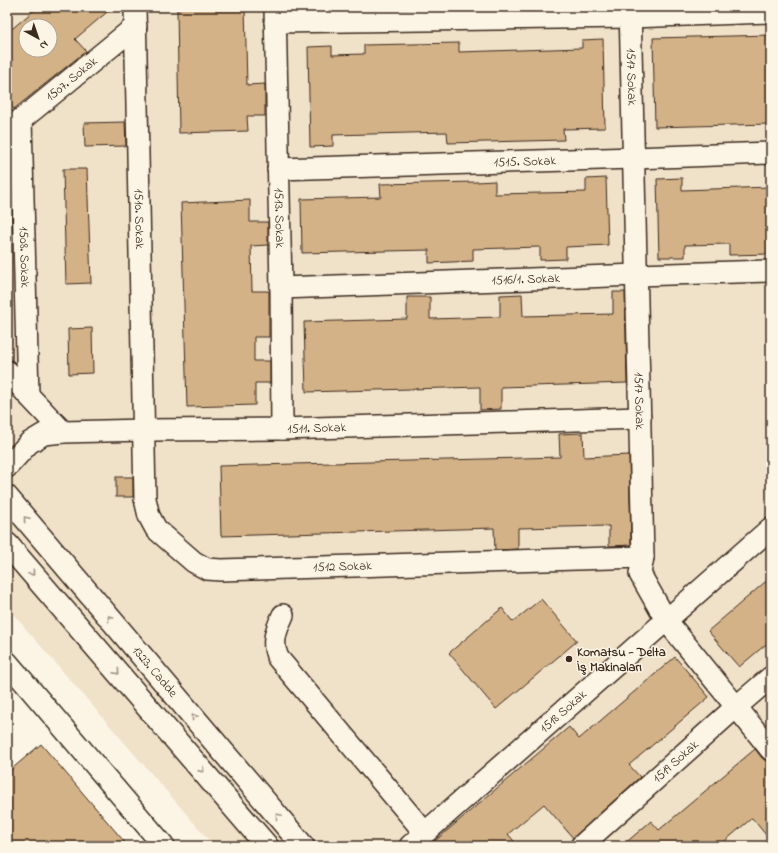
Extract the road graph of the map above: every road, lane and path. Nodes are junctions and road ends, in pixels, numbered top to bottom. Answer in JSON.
{"nodes":[{"id":1,"x":630,"y":12,"type":"edge"},
{"id":2,"x":771,"y":12,"type":"edge"},
{"id":3,"x":275,"y":15,"type":"edge"},
{"id":4,"x":135,"y":16,"type":"edge"},
{"id":5,"x":14,"y":126,"type":"edge"},
{"id":6,"x":771,"y":153,"type":"edge"},
{"id":7,"x":634,"y":158,"type":"junction"},
{"id":8,"x":278,"y":170,"type":"junction"},
{"id":9,"x":771,"y":271,"type":"edge"},
{"id":10,"x":637,"y":275,"type":"junction"},
{"id":11,"x":281,"y":288,"type":"junction"},
{"id":12,"x":7,"y":371,"type":"edge"},
{"id":13,"x":28,"y":395,"type":"junction"},
{"id":14,"x":640,"y":418,"type":"junction"},
{"id":15,"x":282,"y":429,"type":"junction"},
{"id":16,"x":144,"y":430,"type":"junction"},
{"id":17,"x":63,"y":432,"type":"junction"},
{"id":18,"x":7,"y":467,"type":"edge"},
{"id":19,"x":7,"y":497,"type":"edge"},
{"id":20,"x":771,"y":528,"type":"edge"},
{"id":21,"x":7,"y":544,"type":"edge"},
{"id":22,"x":643,"y":557,"type":"junction"},
{"id":23,"x":282,"y":616,"type":"dead end"},
{"id":24,"x":666,"y":620,"type":"junction"},
{"id":25,"x":7,"y":662,"type":"edge"},
{"id":26,"x":771,"y":677,"type":"edge"},
{"id":27,"x":736,"y":707,"type":"junction"},
{"id":28,"x":771,"y":750,"type":"edge"},
{"id":29,"x":417,"y":839,"type":"edge"},
{"id":30,"x":164,"y":846,"type":"edge"},
{"id":31,"x":267,"y":846,"type":"edge"},
{"id":32,"x":303,"y":846,"type":"edge"},
{"id":33,"x":581,"y":846,"type":"edge"}],
"edges":[{"from":1,"to":2,"type":"street"},
{"from":1,"to":3,"type":"street"},
{"from":1,"to":7,"type":"street","name":"1517 Sokak"},
{"from":3,"to":8,"type":"street","name":"1513. Sokak"},
{"from":4,"to":5,"type":"street","name":"1507. Sokak"},
{"from":4,"to":16,"type":"street","name":"1510. Sokak"},
{"from":5,"to":13,"type":"street","name":"1508. Sokak"},
{"from":6,"to":7,"type":"street","name":"1515. Sokak"},
{"from":7,"to":8,"type":"street","name":"1515. Sokak"},
{"from":7,"to":10,"type":"street","name":"1517 Sokak"},
{"from":8,"to":11,"type":"street","name":"1513. Sokak"},
{"from":9,"to":10,"type":"street","name":"1516/1. Sokak"},
{"from":10,"to":11,"type":"street","name":"1516/1. Sokak"},
{"from":10,"to":14,"type":"street","name":"1517 Sokak"},
{"from":11,"to":15,"type":"street","name":"1513. Sokak"},
{"from":12,"to":13,"type":"street"},
{"from":13,"to":17,"type":"street"},
{"from":14,"to":15,"type":"street","name":"1511. Sokak"},
{"from":14,"to":22,"type":"street","name":"1517 Sokak"},
{"from":15,"to":16,"type":"street","name":"1511. Sokak"},
{"from":16,"to":17,"type":"street","name":"1511. Sokak"},
{"from":16,"to":22,"type":"street","name":"1512 Sokak"},
{"from":17,"to":18,"type":"street","name":"1511. Sokak"},
{"from":32,"to":19,"type":"main road","name":"1323. Cadde","one_way":true},
{"from":20,"to":24,"type":"street","name":"1518 Sokak"},
{"from":21,"to":31,"type":"main road","one_way":true},
{"from":22,"to":24,"type":"street","name":"1517 Sokak"},
{"from":23,"to":29,"type":"street"},
{"from":24,"to":27,"type":"street","name":"1517 Sokak"},
{"from":24,"to":29,"type":"street","name":"1518 Sokak"},
{"from":25,"to":30,"type":"street"},
{"from":26,"to":27,"type":"street","name":"1519 Sokak"},
{"from":27,"to":28,"type":"street","name":"1517 Sokak"},
{"from":27,"to":33,"type":"street","name":"1519 Sokak"}]}
